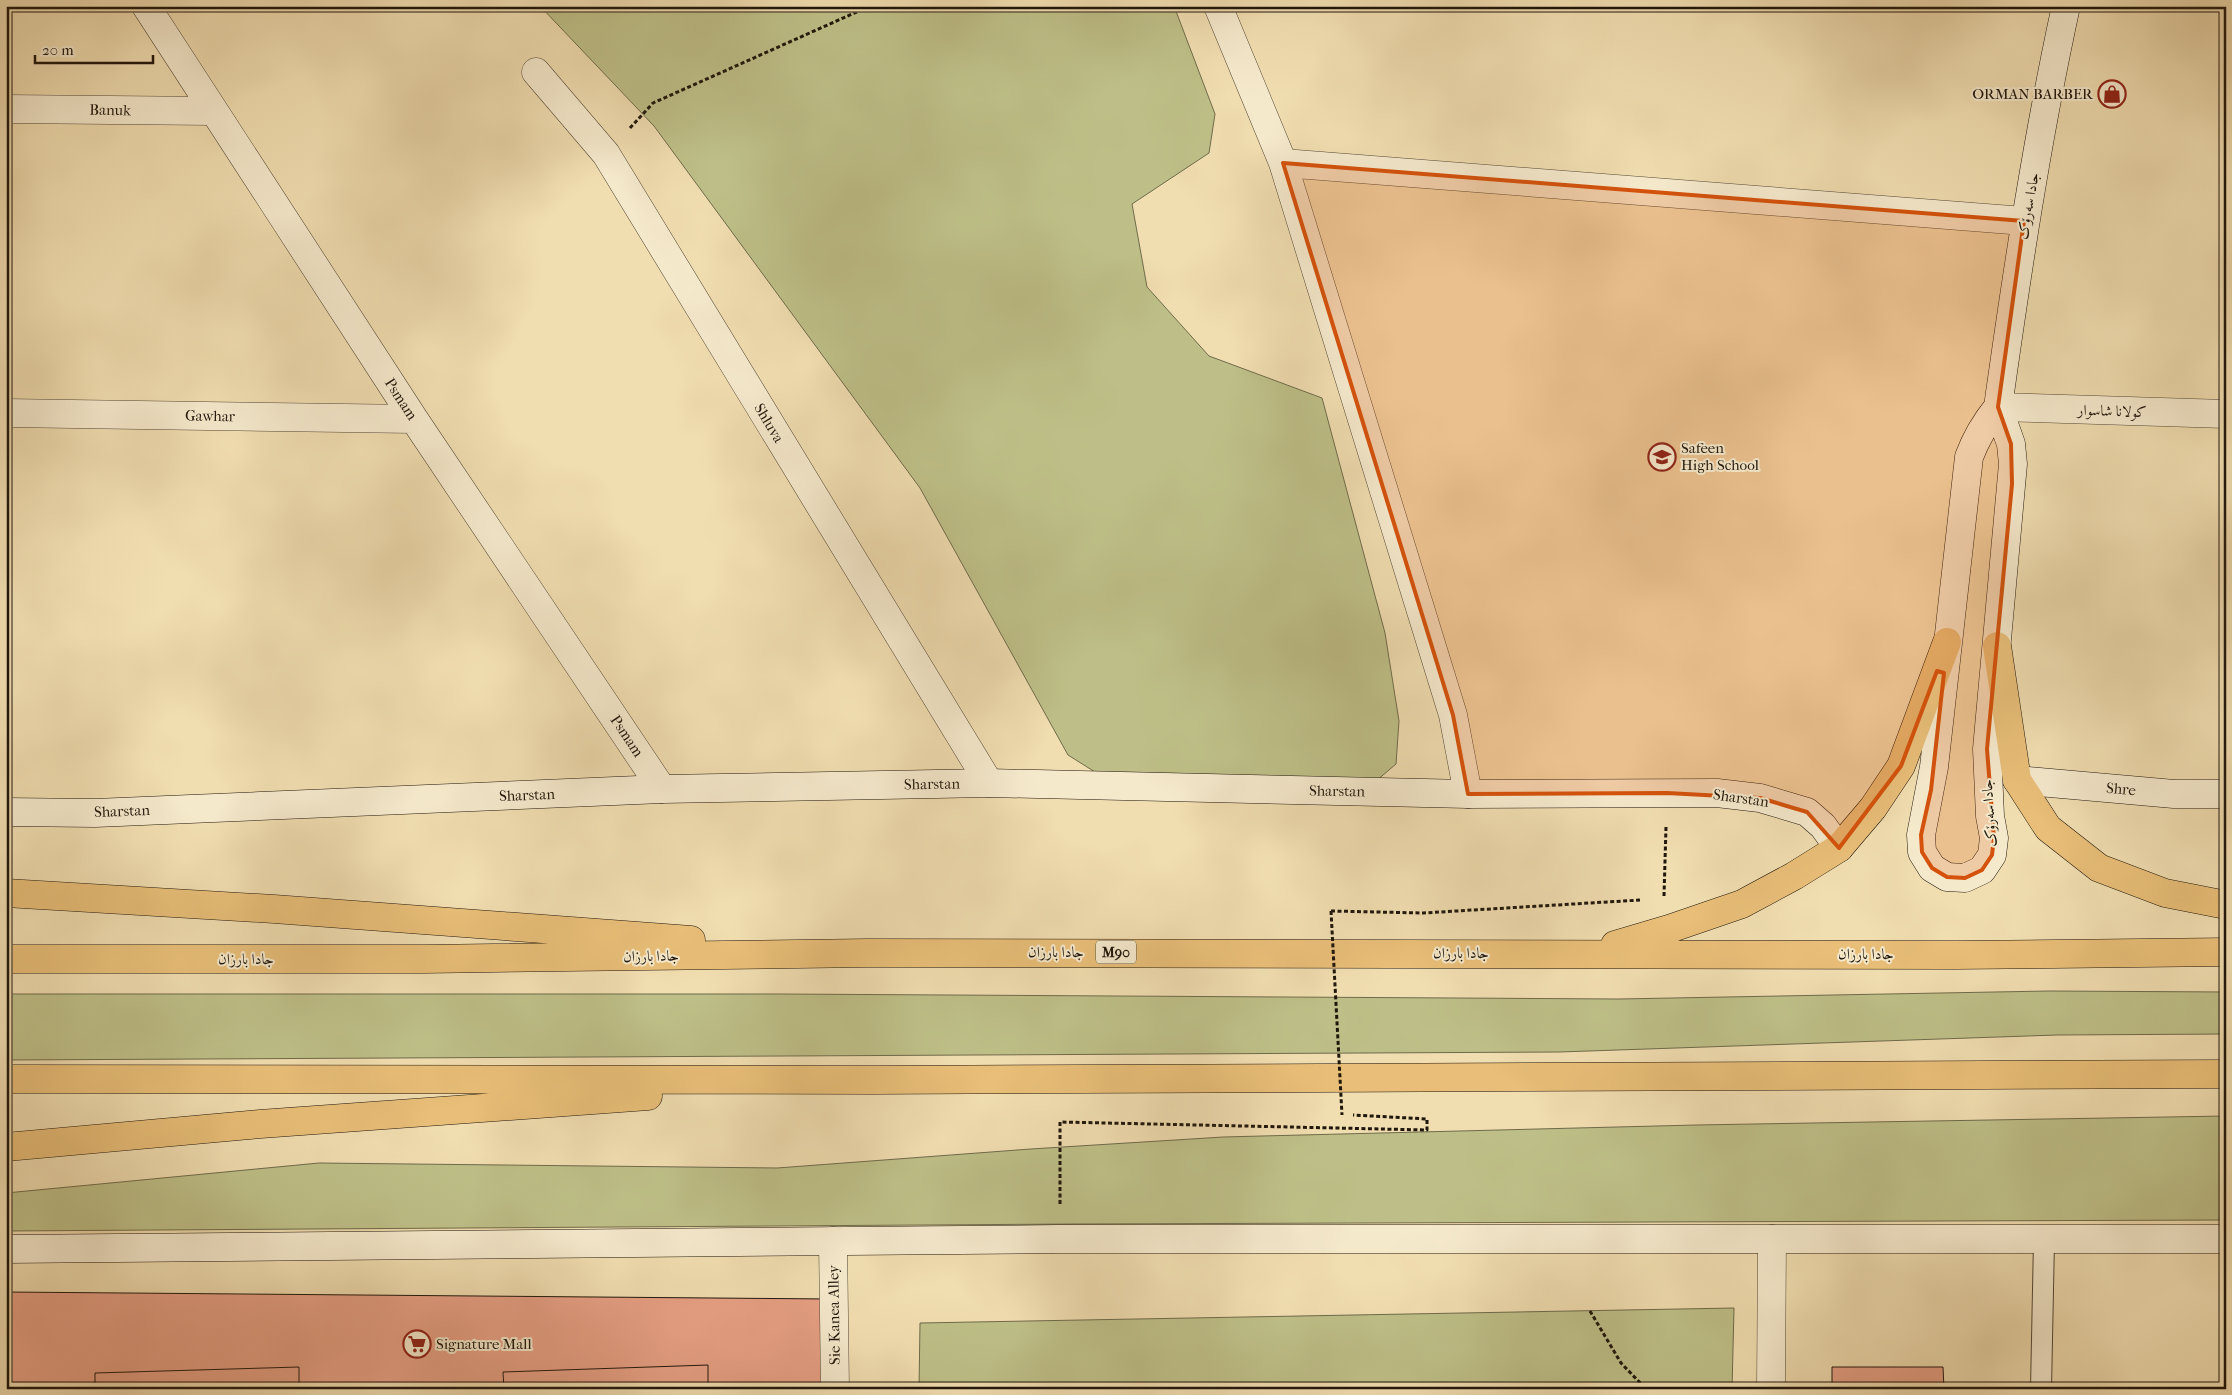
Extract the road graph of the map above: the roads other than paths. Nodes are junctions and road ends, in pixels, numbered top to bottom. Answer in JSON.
{"nodes":[{"id":1,"x":146,"y":6,"type":"edge"},
{"id":2,"x":1218,"y":6,"type":"edge"},
{"id":3,"x":2066,"y":6,"type":"edge"},
{"id":4,"x":536,"y":72,"type":"dead end"},
{"id":5,"x":6,"y":109,"type":"edge"},
{"id":6,"x":213,"y":111,"type":"junction"},
{"id":7,"x":1283,"y":163,"type":"junction"},
{"id":8,"x":2024,"y":221,"type":"junction"},
{"id":9,"x":1998,"y":407,"type":"junction"},
{"id":10,"x":6,"y":414,"type":"edge"},
{"id":11,"x":2226,"y":414,"type":"edge"},
{"id":12,"x":414,"y":419,"type":"junction"},
{"id":13,"x":1947,"y":642,"type":"junction"},
{"id":14,"x":1997,"y":646,"type":"junction"},
{"id":15,"x":2017,"y":780,"type":"junction"},
{"id":16,"x":989,"y":783,"type":"junction"},
{"id":17,"x":662,"y":789,"type":"junction"},
{"id":18,"x":1468,"y":794,"type":"junction"},
{"id":19,"x":2226,"y":794,"type":"edge"},
{"id":20,"x":6,"y":812,"type":"edge"},
{"id":21,"x":1839,"y":848,"type":"junction"},
{"id":22,"x":6,"y":893,"type":"edge"},
{"id":23,"x":2226,"y":905,"type":"edge"},
{"id":24,"x":2226,"y":952,"type":"edge"},
{"id":25,"x":867,"y":953,"type":"junction"},
{"id":26,"x":1587,"y":954,"type":"junction"},
{"id":27,"x":6,"y":959,"type":"edge"},
{"id":28,"x":2226,"y":1074,"type":"edge"},
{"id":29,"x":6,"y":1079,"type":"edge"},
{"id":30,"x":874,"y":1080,"type":"junction"},
{"id":31,"x":6,"y":1147,"type":"edge"},
{"id":32,"x":1772,"y":1239,"type":"junction"},
{"id":33,"x":2226,"y":1239,"type":"edge"},
{"id":34,"x":2044,"y":1240,"type":"junction"},
{"id":35,"x":833,"y":1241,"type":"junction"},
{"id":36,"x":6,"y":1248,"type":"edge"},
{"id":37,"x":835,"y":1389,"type":"edge"},
{"id":38,"x":1771,"y":1389,"type":"edge"},
{"id":39,"x":2041,"y":1389,"type":"edge"}],
"edges":[{"from":1,"to":6,"type":"main road","name":"Psmam"},
{"from":2,"to":7,"type":"main road"},
{"from":3,"to":8,"type":"main road","name":"جادا سەرۆک"},
{"from":4,"to":16,"type":"main road","name":"Shluva"},
{"from":5,"to":6,"type":"main road","name":"Banuk"},
{"from":6,"to":12,"type":"main road","name":"Psmam"},
{"from":7,"to":8,"type":"main road"},
{"from":7,"to":18,"type":"main road"},
{"from":8,"to":9,"type":"main road","name":"جادا سەرۆک"},
{"from":9,"to":11,"type":"main road","name":"كولانا شاسوار"},
{"from":9,"to":13,"type":"main road","name":"جادا سەرۆک"},
{"from":9,"to":14,"type":"main road","name":"جادا سەرۆک"},
{"from":10,"to":12,"type":"main road","name":"Gawhar"},
{"from":12,"to":17,"type":"main road","name":"Psmam"},
{"from":13,"to":14,"type":"main road","name":"جادا سەرۆک"},
{"from":13,"to":21,"type":"highway"},
{"from":14,"to":15,"type":"highway"},
{"from":15,"to":19,"type":"main road","name":"Shre"},
{"from":15,"to":23,"type":"highway"},
{"from":16,"to":17,"type":"main road","name":"Sharstan"},
{"from":16,"to":18,"type":"main road","name":"Sharstan"},
{"from":17,"to":20,"type":"main road","name":"Sharstan"},
{"from":18,"to":21,"type":"main road","name":"Sharstan"},
{"from":21,"to":26,"type":"highway"},
{"from":22,"to":25,"type":"highway"},
{"from":24,"to":26,"type":"highway","name":"جادا بارزان","number":"M90"},
{"from":25,"to":26,"type":"highway","name":"جادا بارزان","number":"M90"},
{"from":25,"to":27,"type":"highway","name":"جادا بارزان","number":"M90"},
{"from":28,"to":30,"type":"highway"},
{"from":29,"to":30,"type":"highway"},
{"from":30,"to":31,"type":"highway"},
{"from":32,"to":34,"type":"main road"},
{"from":32,"to":35,"type":"main road"},
{"from":32,"to":38,"type":"main road"},
{"from":33,"to":34,"type":"main road"},
{"from":34,"to":39,"type":"lane"},
{"from":35,"to":36,"type":"main road"},
{"from":35,"to":37,"type":"main road","name":"Sie Kanea Alley"}]}
